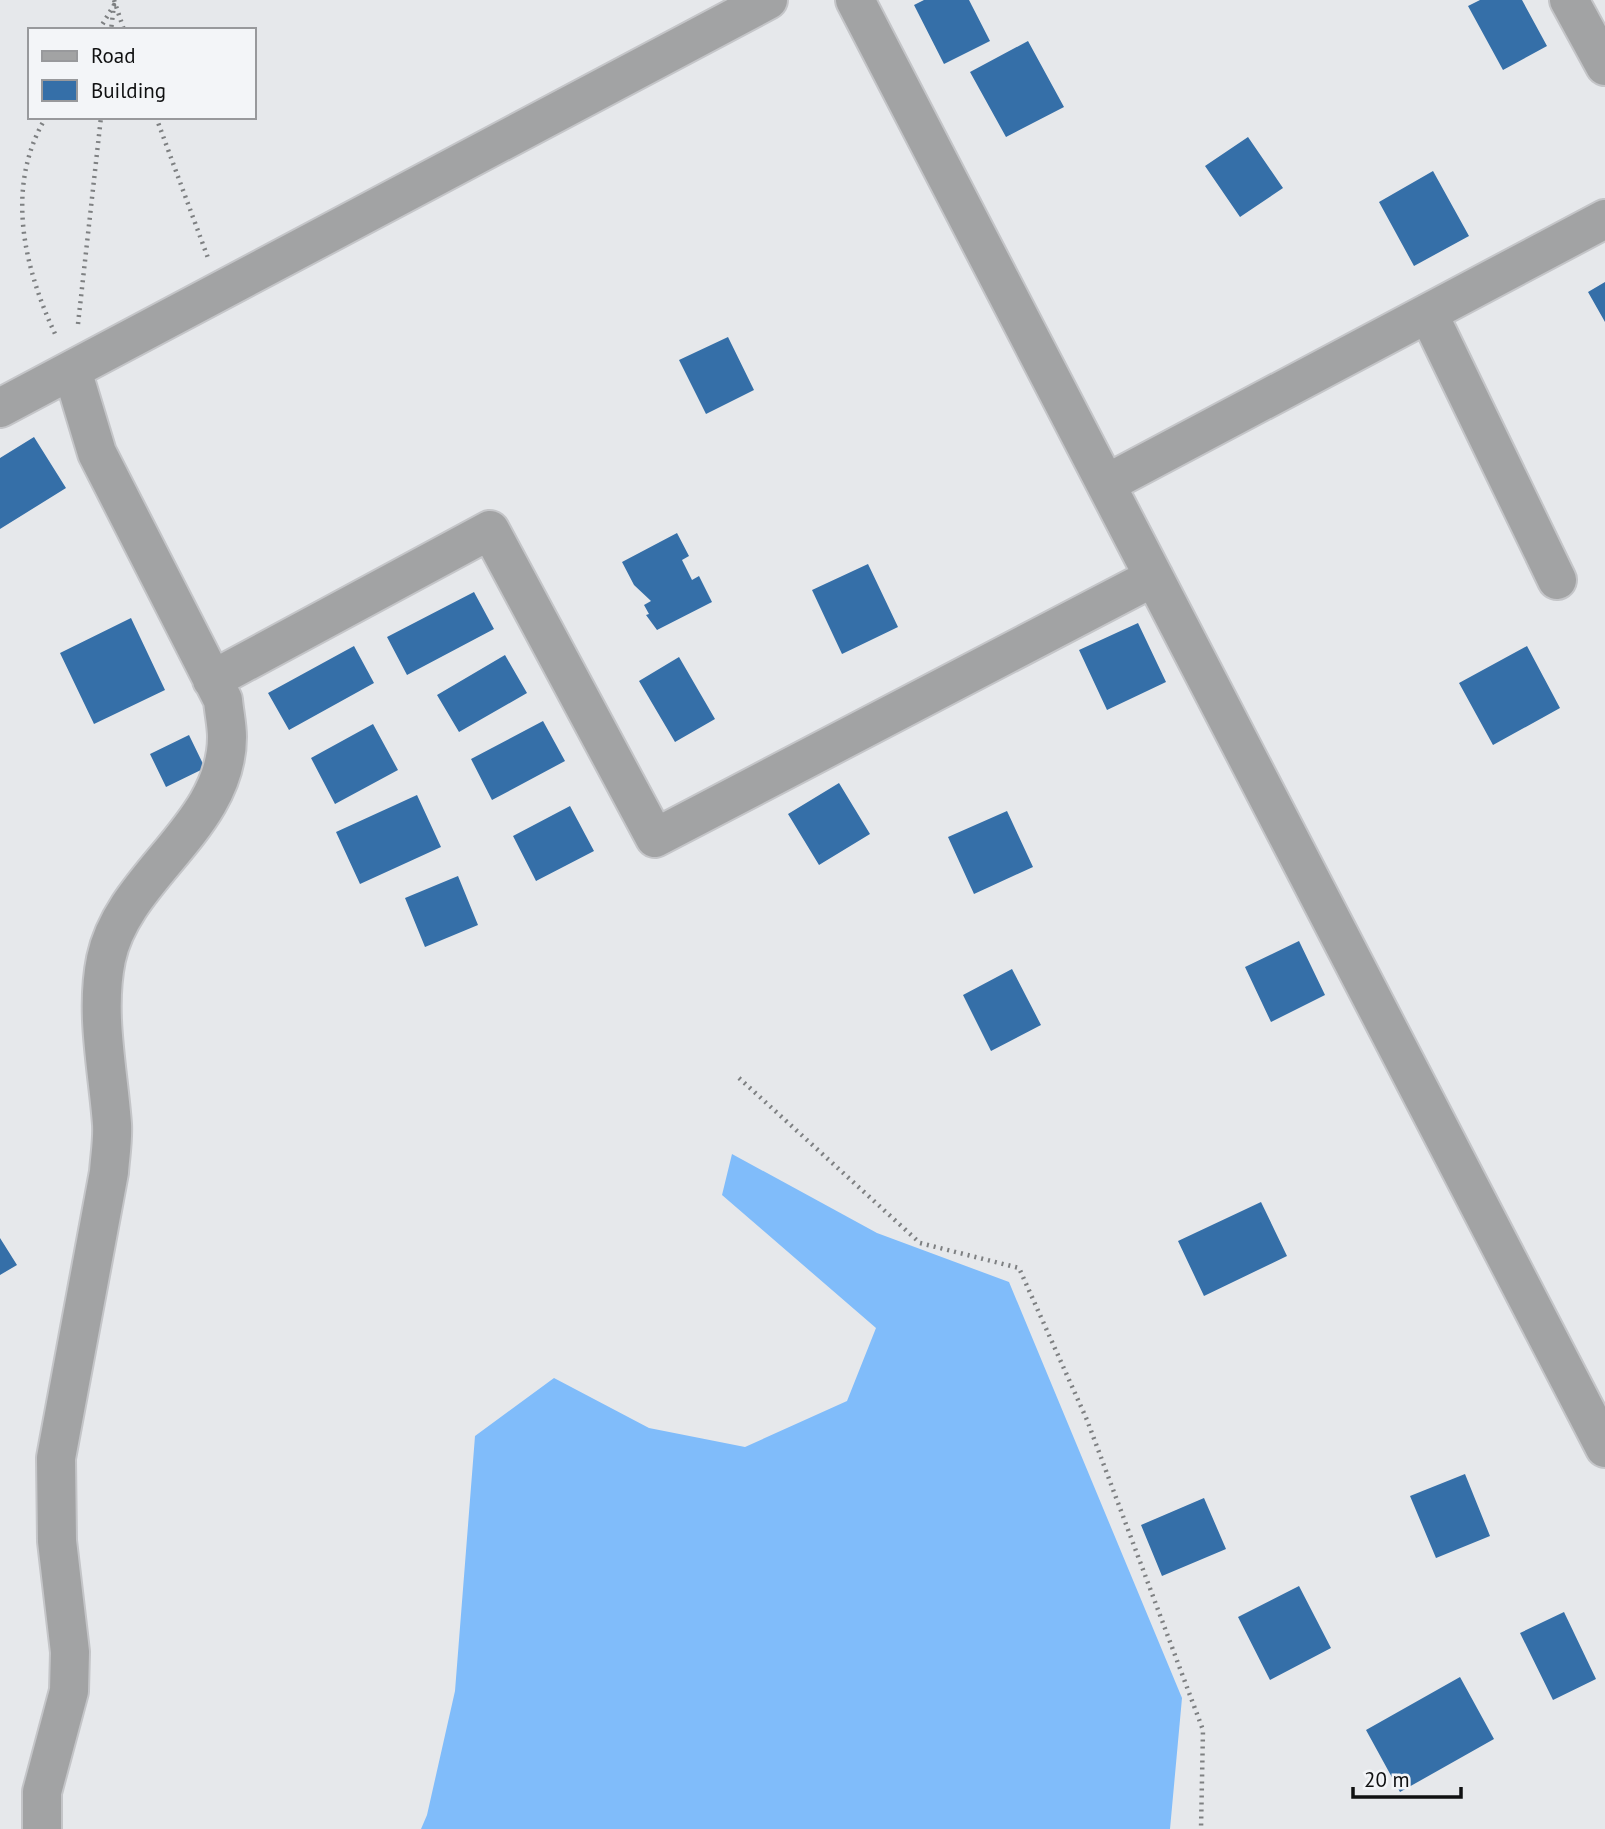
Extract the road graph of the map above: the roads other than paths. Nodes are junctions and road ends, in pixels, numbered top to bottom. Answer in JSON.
{"nodes":[{"id":1,"x":768,"y":0,"type":"edge"},
{"id":2,"x":855,"y":0,"type":"edge"},
{"id":3,"x":1569,"y":0,"type":"edge"},
{"id":4,"x":1605,"y":66,"type":"edge"},
{"id":5,"x":1605,"y":219,"type":"edge"},
{"id":6,"x":1428,"y":313,"type":"junction"},
{"id":7,"x":72,"y":370,"type":"junction"},
{"id":8,"x":0,"y":408,"type":"edge"},
{"id":9,"x":1106,"y":484,"type":"junction"},
{"id":10,"x":1154,"y":577,"type":"junction"},
{"id":11,"x":1557,"y":580,"type":"dead end"},
{"id":12,"x":212,"y":680,"type":"junction"},
{"id":13,"x":1605,"y":1448,"type":"edge"},
{"id":14,"x":42,"y":1829,"type":"edge"}],
"edges":[{"from":1,"to":7,"type":"street"},
{"from":2,"to":9,"type":"street"},
{"from":3,"to":4,"type":"street"},
{"from":5,"to":6,"type":"street"},
{"from":6,"to":9,"type":"street"},
{"from":6,"to":11,"type":"street"},
{"from":7,"to":8,"type":"street"},
{"from":7,"to":12,"type":"street"},
{"from":9,"to":10,"type":"street"},
{"from":10,"to":12,"type":"street"},
{"from":10,"to":13,"type":"street"},
{"from":12,"to":14,"type":"street"}]}
